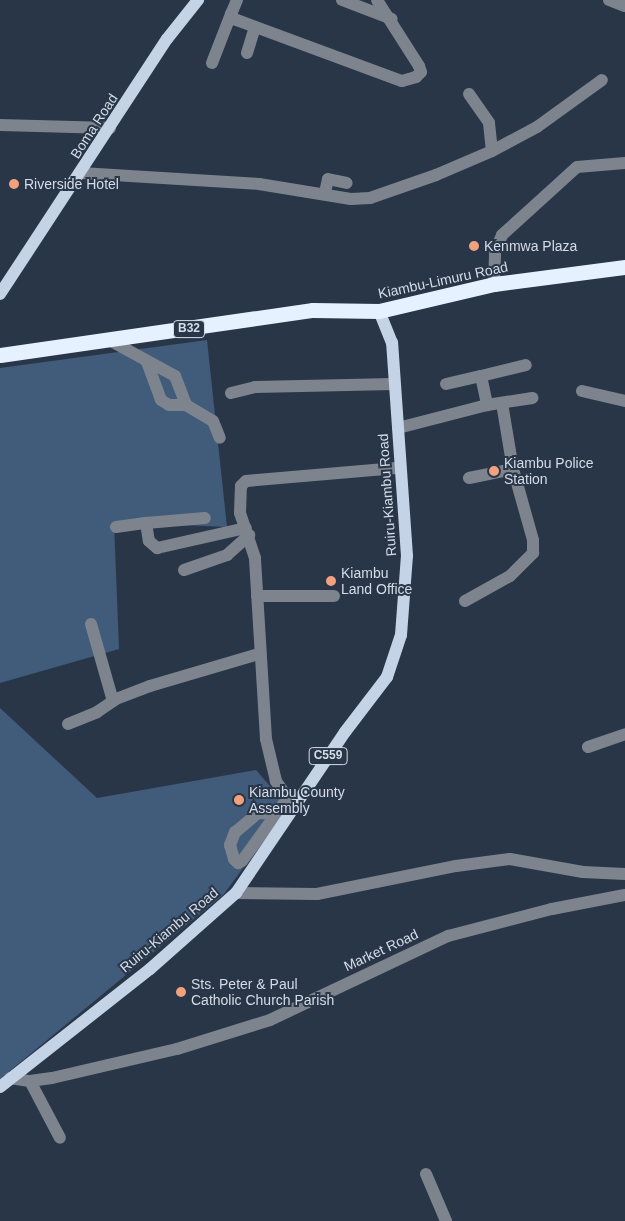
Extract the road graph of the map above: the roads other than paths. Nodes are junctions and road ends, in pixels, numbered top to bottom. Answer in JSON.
{"nodes":[{"id":1,"x":198,"y":0,"type":"edge"},
{"id":2,"x":237,"y":0,"type":"edge"},
{"id":3,"x":342,"y":0,"type":"edge"},
{"id":4,"x":377,"y":0,"type":"edge"},
{"id":5,"x":609,"y":0,"type":"edge"},
{"id":6,"x":625,"y":6,"type":"edge"},
{"id":7,"x":231,"y":14,"type":"junction"},
{"id":8,"x":392,"y":19,"type":"junction"},
{"id":9,"x":255,"y":27,"type":"junction"},
{"id":10,"x":247,"y":53,"type":"dead end"},
{"id":11,"x":212,"y":63,"type":"dead end"},
{"id":12,"x":602,"y":80,"type":"dead end"},
{"id":13,"x":468,"y":94,"type":"dead end"},
{"id":14,"x":0,"y":125,"type":"edge"},
{"id":15,"x":110,"y":128,"type":"junction"},
{"id":16,"x":492,"y":151,"type":"junction"},
{"id":17,"x":625,"y":163,"type":"edge"},
{"id":18,"x":81,"y":174,"type":"junction"},
{"id":19,"x":347,"y":183,"type":"dead end"},
{"id":20,"x":325,"y":193,"type":"junction"},
{"id":21,"x":625,"y":267,"type":"edge"},
{"id":22,"x":494,"y":284,"type":"junction"},
{"id":23,"x":0,"y":292,"type":"edge"},
{"id":24,"x":379,"y":311,"type":"junction"},
{"id":25,"x":111,"y":341,"type":"junction"},
{"id":26,"x":0,"y":355,"type":"edge"},
{"id":27,"x":147,"y":362,"type":"junction"},
{"id":28,"x":526,"y":365,"type":"dead end"},
{"id":29,"x":481,"y":376,"type":"junction"},
{"id":30,"x":394,"y":384,"type":"junction"},
{"id":31,"x":446,"y":384,"type":"dead end"},
{"id":32,"x":582,"y":390,"type":"dead end"},
{"id":33,"x":230,"y":393,"type":"dead end"},
{"id":34,"x":532,"y":398,"type":"dead end"},
{"id":35,"x":625,"y":401,"type":"edge"},
{"id":36,"x":502,"y":404,"type":"junction"},
{"id":37,"x":488,"y":405,"type":"junction"},
{"id":38,"x":186,"y":406,"type":"junction"},
{"id":39,"x":398,"y":428,"type":"junction"},
{"id":40,"x":220,"y":438,"type":"dead end"},
{"id":41,"x":400,"y":468,"type":"junction"},
{"id":42,"x":513,"y":469,"type":"junction"},
{"id":43,"x":469,"y":478,"type":"dead end"},
{"id":44,"x":205,"y":518,"type":"dead end"},
{"id":45,"x":146,"y":523,"type":"junction"},
{"id":46,"x":116,"y":527,"type":"dead end"},
{"id":47,"x":247,"y":532,"type":"junction"},
{"id":48,"x":184,"y":570,"type":"dead end"},
{"id":49,"x":257,"y":596,"type":"junction"},
{"id":50,"x":334,"y":596,"type":"dead end"},
{"id":51,"x":465,"y":601,"type":"dead end"},
{"id":52,"x":92,"y":624,"type":"dead end"},
{"id":53,"x":259,"y":654,"type":"junction"},
{"id":54,"x":113,"y":702,"type":"junction"},
{"id":55,"x":68,"y":724,"type":"dead end"},
{"id":56,"x":625,"y":734,"type":"edge"},
{"id":57,"x":588,"y":747,"type":"dead end"},
{"id":58,"x":291,"y":803,"type":"junction"},
{"id":59,"x":276,"y":814,"type":"dead end"},
{"id":60,"x":625,"y":874,"type":"edge"},
{"id":61,"x":236,"y":893,"type":"junction"},
{"id":62,"x":625,"y":895,"type":"edge"},
{"id":63,"x":10,"y":1078,"type":"junction"},
{"id":64,"x":30,"y":1081,"type":"junction"},
{"id":65,"x":0,"y":1087,"type":"edge"},
{"id":66,"x":60,"y":1138,"type":"dead end"},
{"id":67,"x":426,"y":1174,"type":"dead end"},
{"id":68,"x":446,"y":1221,"type":"edge"}],
"edges":[{"from":1,"to":15,"type":"main road","name":"Boma Road"},
{"from":2,"to":7,"type":"street"},
{"from":3,"to":8,"type":"street"},
{"from":4,"to":8,"type":"street"},
{"from":5,"to":6,"type":"street"},
{"from":7,"to":9,"type":"street"},
{"from":7,"to":11,"type":"street"},
{"from":8,"to":9,"type":"street"},
{"from":9,"to":10,"type":"street"},
{"from":12,"to":16,"type":"street"},
{"from":13,"to":16,"type":"street"},
{"from":14,"to":15,"type":"street"},
{"from":15,"to":18,"type":"main road","name":"Boma Road"},
{"from":16,"to":20,"type":"street"},
{"from":17,"to":22,"type":"street"},
{"from":18,"to":20,"type":"street"},
{"from":18,"to":23,"type":"main road","name":"Boma Road"},
{"from":19,"to":20,"type":"street"},
{"from":21,"to":22,"type":"highway","name":"Kiambu-Limuru Road","number":"B32"},
{"from":22,"to":24,"type":"highway","name":"Kiambu-Limuru Road","number":"B32"},
{"from":24,"to":25,"type":"highway","name":"Kiambu-Limuru Road","number":"B32"},
{"from":24,"to":30,"type":"main road","name":"Ruiru-Kiambu Road","number":"C559"},
{"from":25,"to":26,"type":"highway","name":"Kiambu-Limuru Road","number":"B32"},
{"from":25,"to":27,"type":"street"},
{"from":27,"to":38,"type":"street"},
{"from":27,"to":38,"type":"street"},
{"from":28,"to":29,"type":"street"},
{"from":29,"to":31,"type":"street"},
{"from":29,"to":37,"type":"street"},
{"from":30,"to":33,"type":"street"},
{"from":30,"to":39,"type":"main road","name":"Ruiru-Kiambu Road","number":"C559"},
{"from":32,"to":35,"type":"street"},
{"from":34,"to":36,"type":"street"},
{"from":36,"to":37,"type":"street"},
{"from":36,"to":42,"type":"street"},
{"from":37,"to":39,"type":"street"},
{"from":38,"to":40,"type":"street"},
{"from":39,"to":41,"type":"main road","name":"Ruiru-Kiambu Road","number":"C559"},
{"from":41,"to":47,"type":"street"},
{"from":41,"to":58,"type":"main road","name":"Ruiru-Kiambu Road","number":"C559"},
{"from":42,"to":43,"type":"street"},
{"from":42,"to":51,"type":"street"},
{"from":44,"to":45,"type":"street"},
{"from":45,"to":46,"type":"street"},
{"from":45,"to":47,"type":"street"},
{"from":47,"to":48,"type":"street"},
{"from":47,"to":49,"type":"street"},
{"from":49,"to":50,"type":"street"},
{"from":49,"to":53,"type":"street"},
{"from":52,"to":54,"type":"street"},
{"from":53,"to":54,"type":"street"},
{"from":53,"to":58,"type":"street"},
{"from":54,"to":55,"type":"street"},
{"from":56,"to":57,"type":"street"},
{"from":58,"to":59,"type":"street"},
{"from":58,"to":61,"type":"main road","name":"Ruiru-Kiambu Road","number":"C559"},
{"from":60,"to":61,"type":"street"},
{"from":61,"to":63,"type":"main road","name":"Ruiru-Kiambu Road","number":"C559"},
{"from":62,"to":64,"type":"street","name":"Market Road"},
{"from":63,"to":64,"type":"street","name":"Market Road"},
{"from":63,"to":65,"type":"main road","name":"Ruiru-Kiambu Road","number":"C559"},
{"from":64,"to":66,"type":"street"},
{"from":67,"to":68,"type":"street"}]}
